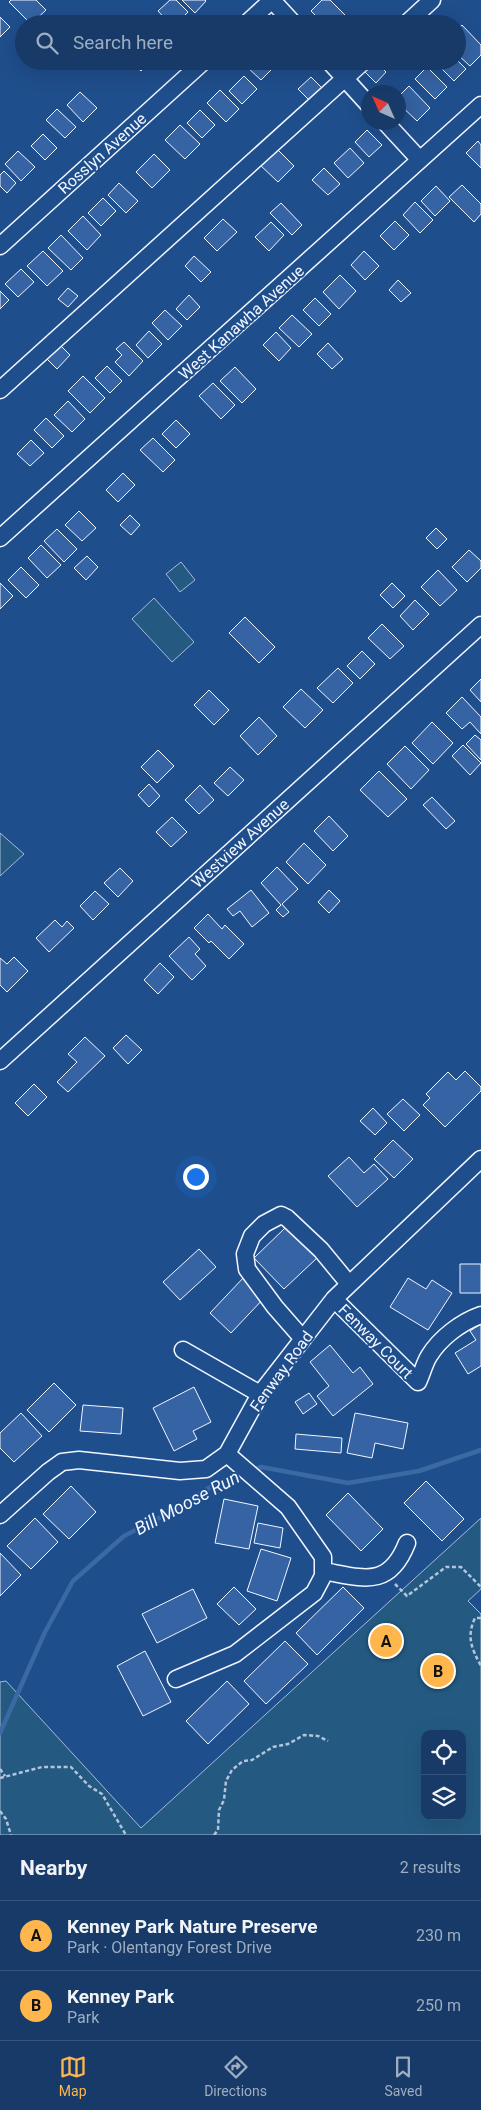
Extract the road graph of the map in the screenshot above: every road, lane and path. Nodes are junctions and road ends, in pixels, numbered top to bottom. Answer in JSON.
{"nodes":[{"id":1,"x":272,"y":0,"type":"edge"},
{"id":2,"x":432,"y":0,"type":"edge"},
{"id":3,"x":256,"y":15,"type":"edge"},
{"id":4,"x":286,"y":15,"type":"edge"},
{"id":5,"x":416,"y":15,"type":"edge"},
{"id":6,"x":194,"y":70,"type":"edge"},
{"id":7,"x":337,"y":70,"type":"edge"},
{"id":8,"x":354,"y":70,"type":"edge"},
{"id":9,"x":345,"y":79,"type":"junction"},
{"id":10,"x":361,"y":96,"type":"edge"},
{"id":11,"x":481,"y":104,"type":"edge"},
{"id":12,"x":392,"y":130,"type":"edge"},
{"id":13,"x":420,"y":160,"type":"junction"},
{"id":14,"x":0,"y":246,"type":"edge"},
{"id":15,"x":0,"y":390,"type":"edge"},
{"id":16,"x":0,"y":538,"type":"edge"},
{"id":17,"x":481,"y":625,"type":"edge"},
{"id":18,"x":0,"y":1061,"type":"edge"},
{"id":19,"x":481,"y":1159,"type":"edge"},
{"id":20,"x":350,"y":1284,"type":"junction"},
{"id":21,"x":334,"y":1299,"type":"junction"},
{"id":22,"x":481,"y":1315,"type":"edge"},
{"id":23,"x":303,"y":1339,"type":"junction"},
{"id":24,"x":183,"y":1350,"type":"dead end"},
{"id":25,"x":260,"y":1394,"type":"junction"},
{"id":26,"x":227,"y":1454,"type":"junction"},
{"id":27,"x":0,"y":1515,"type":"edge"},
{"id":28,"x":407,"y":1543,"type":"dead end"},
{"id":29,"x":323,"y":1571,"type":"junction"},
{"id":30,"x":385,"y":1574,"type":"junction"},
{"id":31,"x":481,"y":1587,"type":"edge"},
{"id":32,"x":481,"y":1618,"type":"edge"},
{"id":33,"x":481,"y":1666,"type":"edge"},
{"id":34,"x":176,"y":1679,"type":"dead end"},
{"id":35,"x":328,"y":1741,"type":"dead end"},
{"id":36,"x":0,"y":1769,"type":"edge"},
{"id":37,"x":5,"y":1776,"type":"junction"},
{"id":38,"x":0,"y":1778,"type":"edge"},
{"id":39,"x":0,"y":1811,"type":"edge"},
{"id":40,"x":11,"y":1835,"type":"edge"},
{"id":41,"x":126,"y":1835,"type":"edge"},
{"id":42,"x":214,"y":1835,"type":"edge"}],
"edges":[{"from":1,"to":3,"type":"street"},
{"from":1,"to":4,"type":"street"},
{"from":2,"to":5,"type":"street"},
{"from":6,"to":14,"type":"street","name":"Rosslyn Avenue"},
{"from":7,"to":9,"type":"street"},
{"from":8,"to":9,"type":"street"},
{"from":9,"to":10,"type":"street"},
{"from":9,"to":15,"type":"street"},
{"from":11,"to":13,"type":"street","name":"West Kanawha Avenue"},
{"from":12,"to":13,"type":"street"},
{"from":13,"to":16,"type":"street","name":"West Kanawha Avenue"},
{"from":17,"to":18,"type":"street","name":"Westview Avenue"},
{"from":19,"to":20,"type":"street","name":"Fenway Road"},
{"from":20,"to":21,"type":"street","name":"Fenway Road"},
{"from":20,"to":23,"type":"street"},
{"from":21,"to":22,"type":"street","name":"Fenway Court"},
{"from":21,"to":23,"type":"street","name":"Fenway Road"},
{"from":23,"to":25,"type":"street","name":"Fenway Road"},
{"from":24,"to":25,"type":"street"},
{"from":25,"to":26,"type":"street","name":"Fenway Road"},
{"from":26,"to":27,"type":"street","name":"Fenway Road"},
{"from":26,"to":29,"type":"street"},
{"from":28,"to":30,"type":"street"},
{"from":29,"to":30,"type":"street"},
{"from":29,"to":34,"type":"street"},
{"from":30,"to":31,"type":"path"},
{"from":32,"to":33,"type":"path"},
{"from":35,"to":42,"type":"path"},
{"from":36,"to":37,"type":"path"},
{"from":37,"to":38,"type":"path"},
{"from":37,"to":41,"type":"path"},
{"from":39,"to":40,"type":"path"}]}
